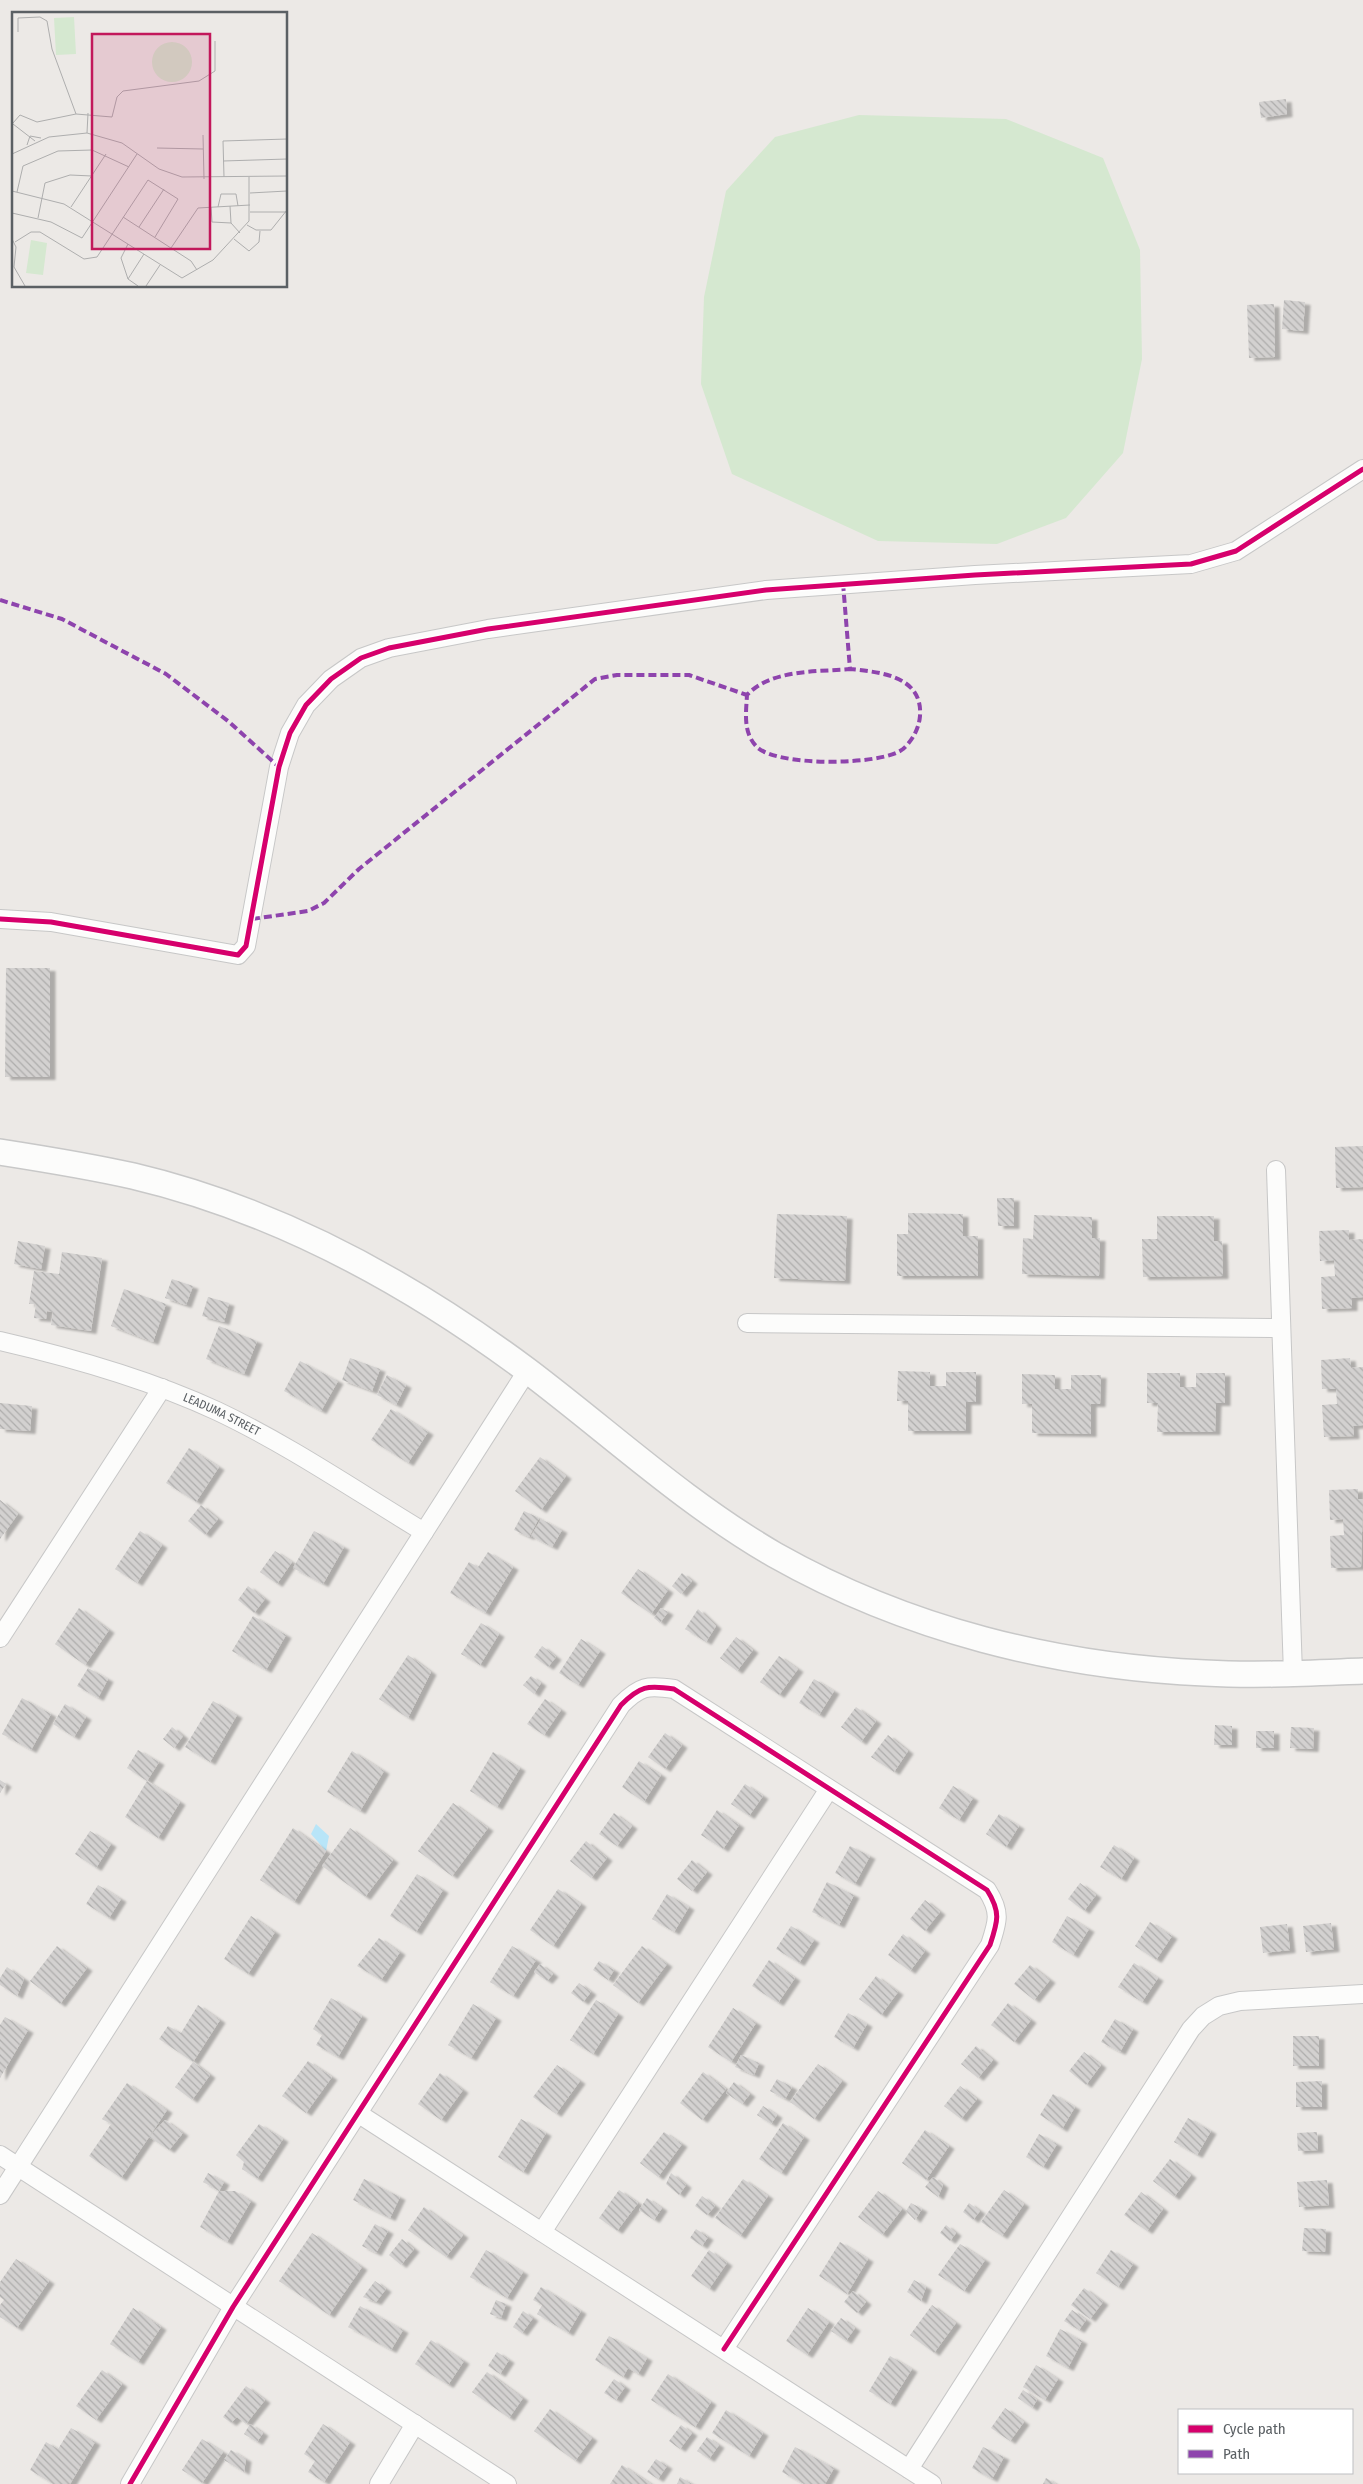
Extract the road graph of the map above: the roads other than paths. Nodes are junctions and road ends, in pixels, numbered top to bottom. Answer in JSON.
{"nodes":[{"id":1,"x":1363,"y":469,"type":"edge"},
{"id":2,"x":0,"y":919,"type":"edge"},
{"id":3,"x":0,"y":1152,"type":"edge"},
{"id":4,"x":1276,"y":1170,"type":"dead end"},
{"id":5,"x":747,"y":1323,"type":"dead end"},
{"id":6,"x":1281,"y":1328,"type":"junction"},
{"id":7,"x":0,"y":1341,"type":"edge"},
{"id":8,"x":528,"y":1371,"type":"junction"},
{"id":9,"x":162,"y":1388,"type":"junction"},
{"id":10,"x":424,"y":1532,"type":"junction"},
{"id":11,"x":0,"y":1638,"type":"edge"},
{"id":12,"x":1363,"y":1671,"type":"edge"},
{"id":13,"x":1293,"y":1674,"type":"junction"},
{"id":14,"x":829,"y":1790,"type":"junction"},
{"id":15,"x":1363,"y":1994,"type":"edge"},
{"id":16,"x":359,"y":2114,"type":"junction"},
{"id":17,"x":0,"y":2155,"type":"edge"},
{"id":18,"x":18,"y":2167,"type":"junction"},
{"id":19,"x":0,"y":2195,"type":"edge"},
{"id":20,"x":542,"y":2232,"type":"junction"},
{"id":21,"x":233,"y":2307,"type":"junction"},
{"id":22,"x":724,"y":2349,"type":"junction"},
{"id":23,"x":415,"y":2424,"type":"junction"},
{"id":24,"x":909,"y":2469,"type":"junction"},
{"id":25,"x":130,"y":2484,"type":"edge"},
{"id":26,"x":379,"y":2484,"type":"edge"},
{"id":27,"x":507,"y":2484,"type":"edge"},
{"id":28,"x":932,"y":2484,"type":"edge"}],
"edges":[{"from":1,"to":2,"type":"street"},
{"from":3,"to":8,"type":"main road"},
{"from":4,"to":6,"type":"street"},
{"from":5,"to":6,"type":"street"},
{"from":6,"to":13,"type":"street"},
{"from":7,"to":9,"type":"street","name":"LEADUMA STREET"},
{"from":8,"to":10,"type":"street"},
{"from":8,"to":13,"type":"main road"},
{"from":9,"to":10,"type":"street","name":"LEADUMA STREET"},
{"from":9,"to":11,"type":"street"},
{"from":10,"to":18,"type":"street"},
{"from":12,"to":13,"type":"main road"},
{"from":14,"to":16,"type":"street"},
{"from":14,"to":20,"type":"street"},
{"from":14,"to":22,"type":"street"},
{"from":15,"to":24,"type":"street"},
{"from":16,"to":20,"type":"street"},
{"from":16,"to":21,"type":"street"},
{"from":17,"to":18,"type":"street"},
{"from":18,"to":19,"type":"street"},
{"from":18,"to":21,"type":"street"},
{"from":20,"to":22,"type":"street"},
{"from":21,"to":23,"type":"street"},
{"from":21,"to":25,"type":"street"},
{"from":22,"to":24,"type":"street"},
{"from":23,"to":26,"type":"street"},
{"from":23,"to":27,"type":"street"},
{"from":24,"to":28,"type":"street"}]}
